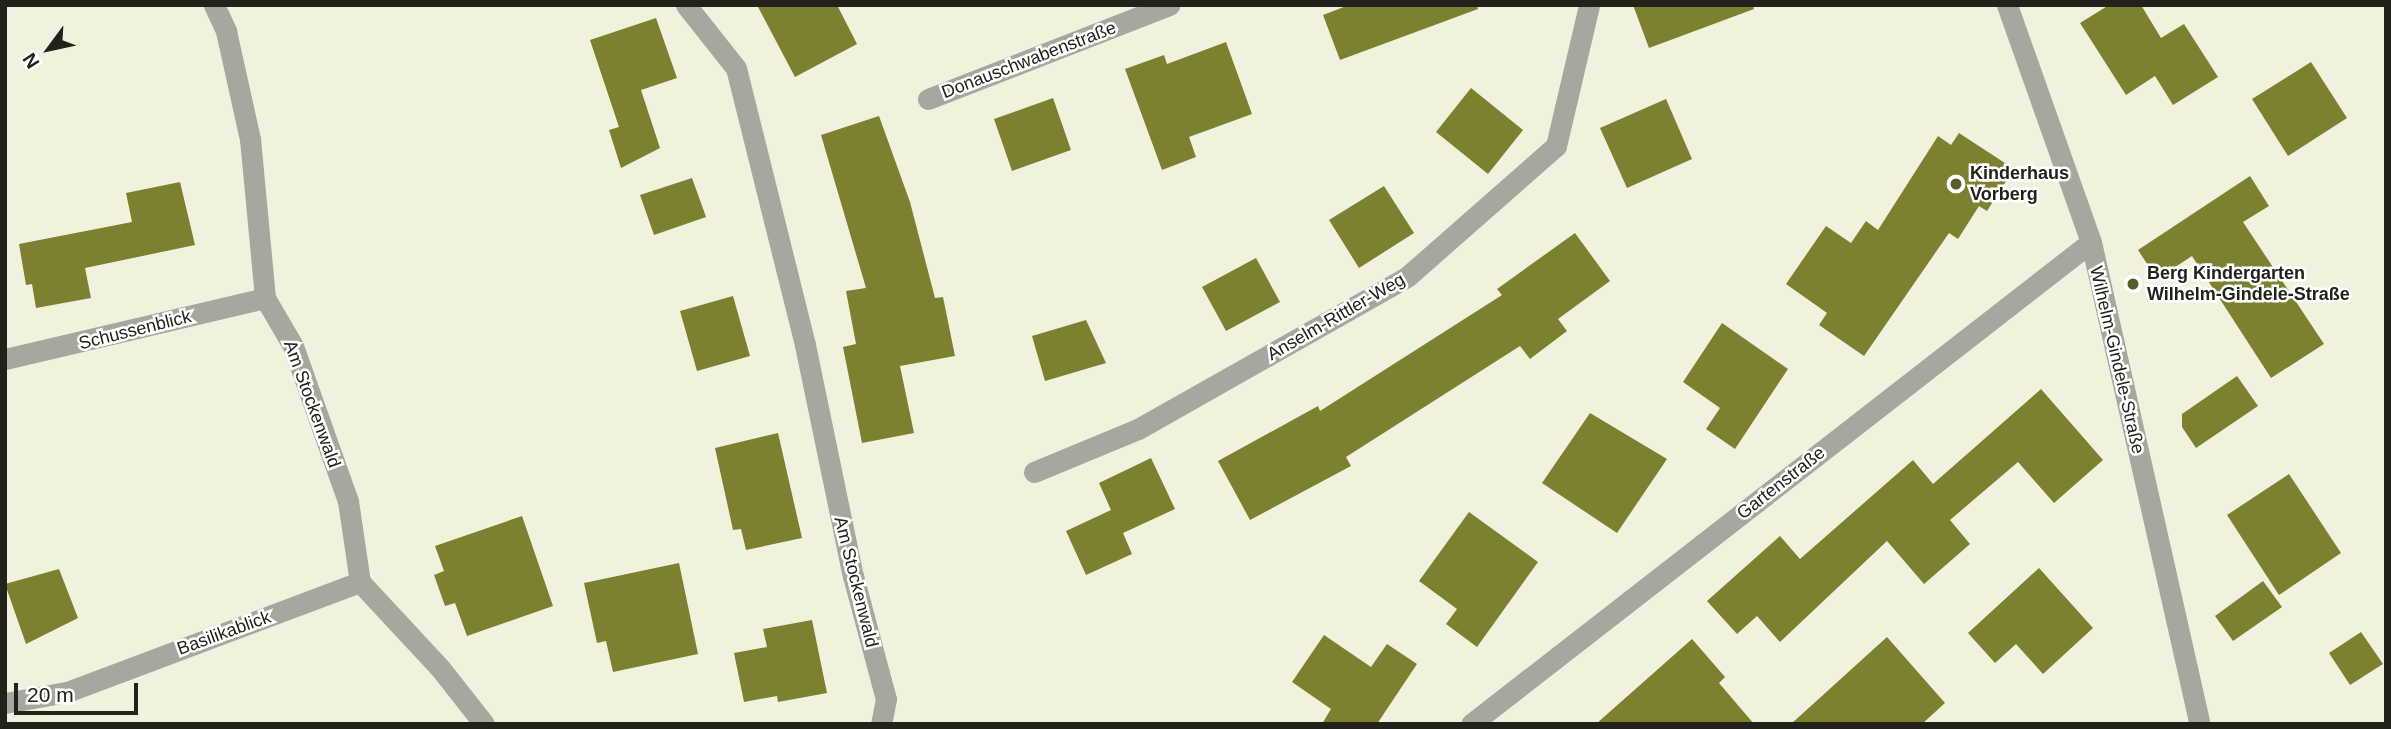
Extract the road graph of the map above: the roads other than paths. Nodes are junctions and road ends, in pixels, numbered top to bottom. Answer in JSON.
{"nodes":[{"id":1,"x":214,"y":5,"type":"edge"},
{"id":2,"x":686,"y":5,"type":"edge"},
{"id":3,"x":1169,"y":5,"type":"edge"},
{"id":4,"x":1589,"y":5,"type":"edge"},
{"id":5,"x":2007,"y":5,"type":"edge"},
{"id":6,"x":928,"y":99,"type":"dead end"},
{"id":7,"x":2091,"y":242,"type":"junction"},
{"id":8,"x":265,"y":298,"type":"junction"},
{"id":9,"x":5,"y":359,"type":"edge"},
{"id":10,"x":1034,"y":472,"type":"dead end"},
{"id":11,"x":360,"y":582,"type":"junction"},
{"id":12,"x":5,"y":703,"type":"edge"},
{"id":13,"x":484,"y":724,"type":"edge"},
{"id":14,"x":881,"y":724,"type":"edge"},
{"id":15,"x":1471,"y":724,"type":"edge"},
{"id":16,"x":2200,"y":724,"type":"edge"}],
"edges":[{"from":1,"to":8,"type":"street","name":"Am Stockenwald"},
{"from":2,"to":14,"type":"street","name":"Am Stockenwald"},
{"from":3,"to":6,"type":"street","name":"Donauschwabenstraße"},
{"from":4,"to":10,"type":"street","name":"Anselm-Rittler-Weg"},
{"from":5,"to":7,"type":"street","name":"Wilhelm-Gindele-Straße"},
{"from":7,"to":15,"type":"street","name":"Gartenstraße"},
{"from":7,"to":16,"type":"street","name":"Wilhelm-Gindele-Straße"},
{"from":8,"to":9,"type":"street","name":"Schussenblick"},
{"from":8,"to":11,"type":"street","name":"Am Stockenwald"},
{"from":11,"to":12,"type":"street","name":"Basilikablick"},
{"from":11,"to":13,"type":"street"}]}
